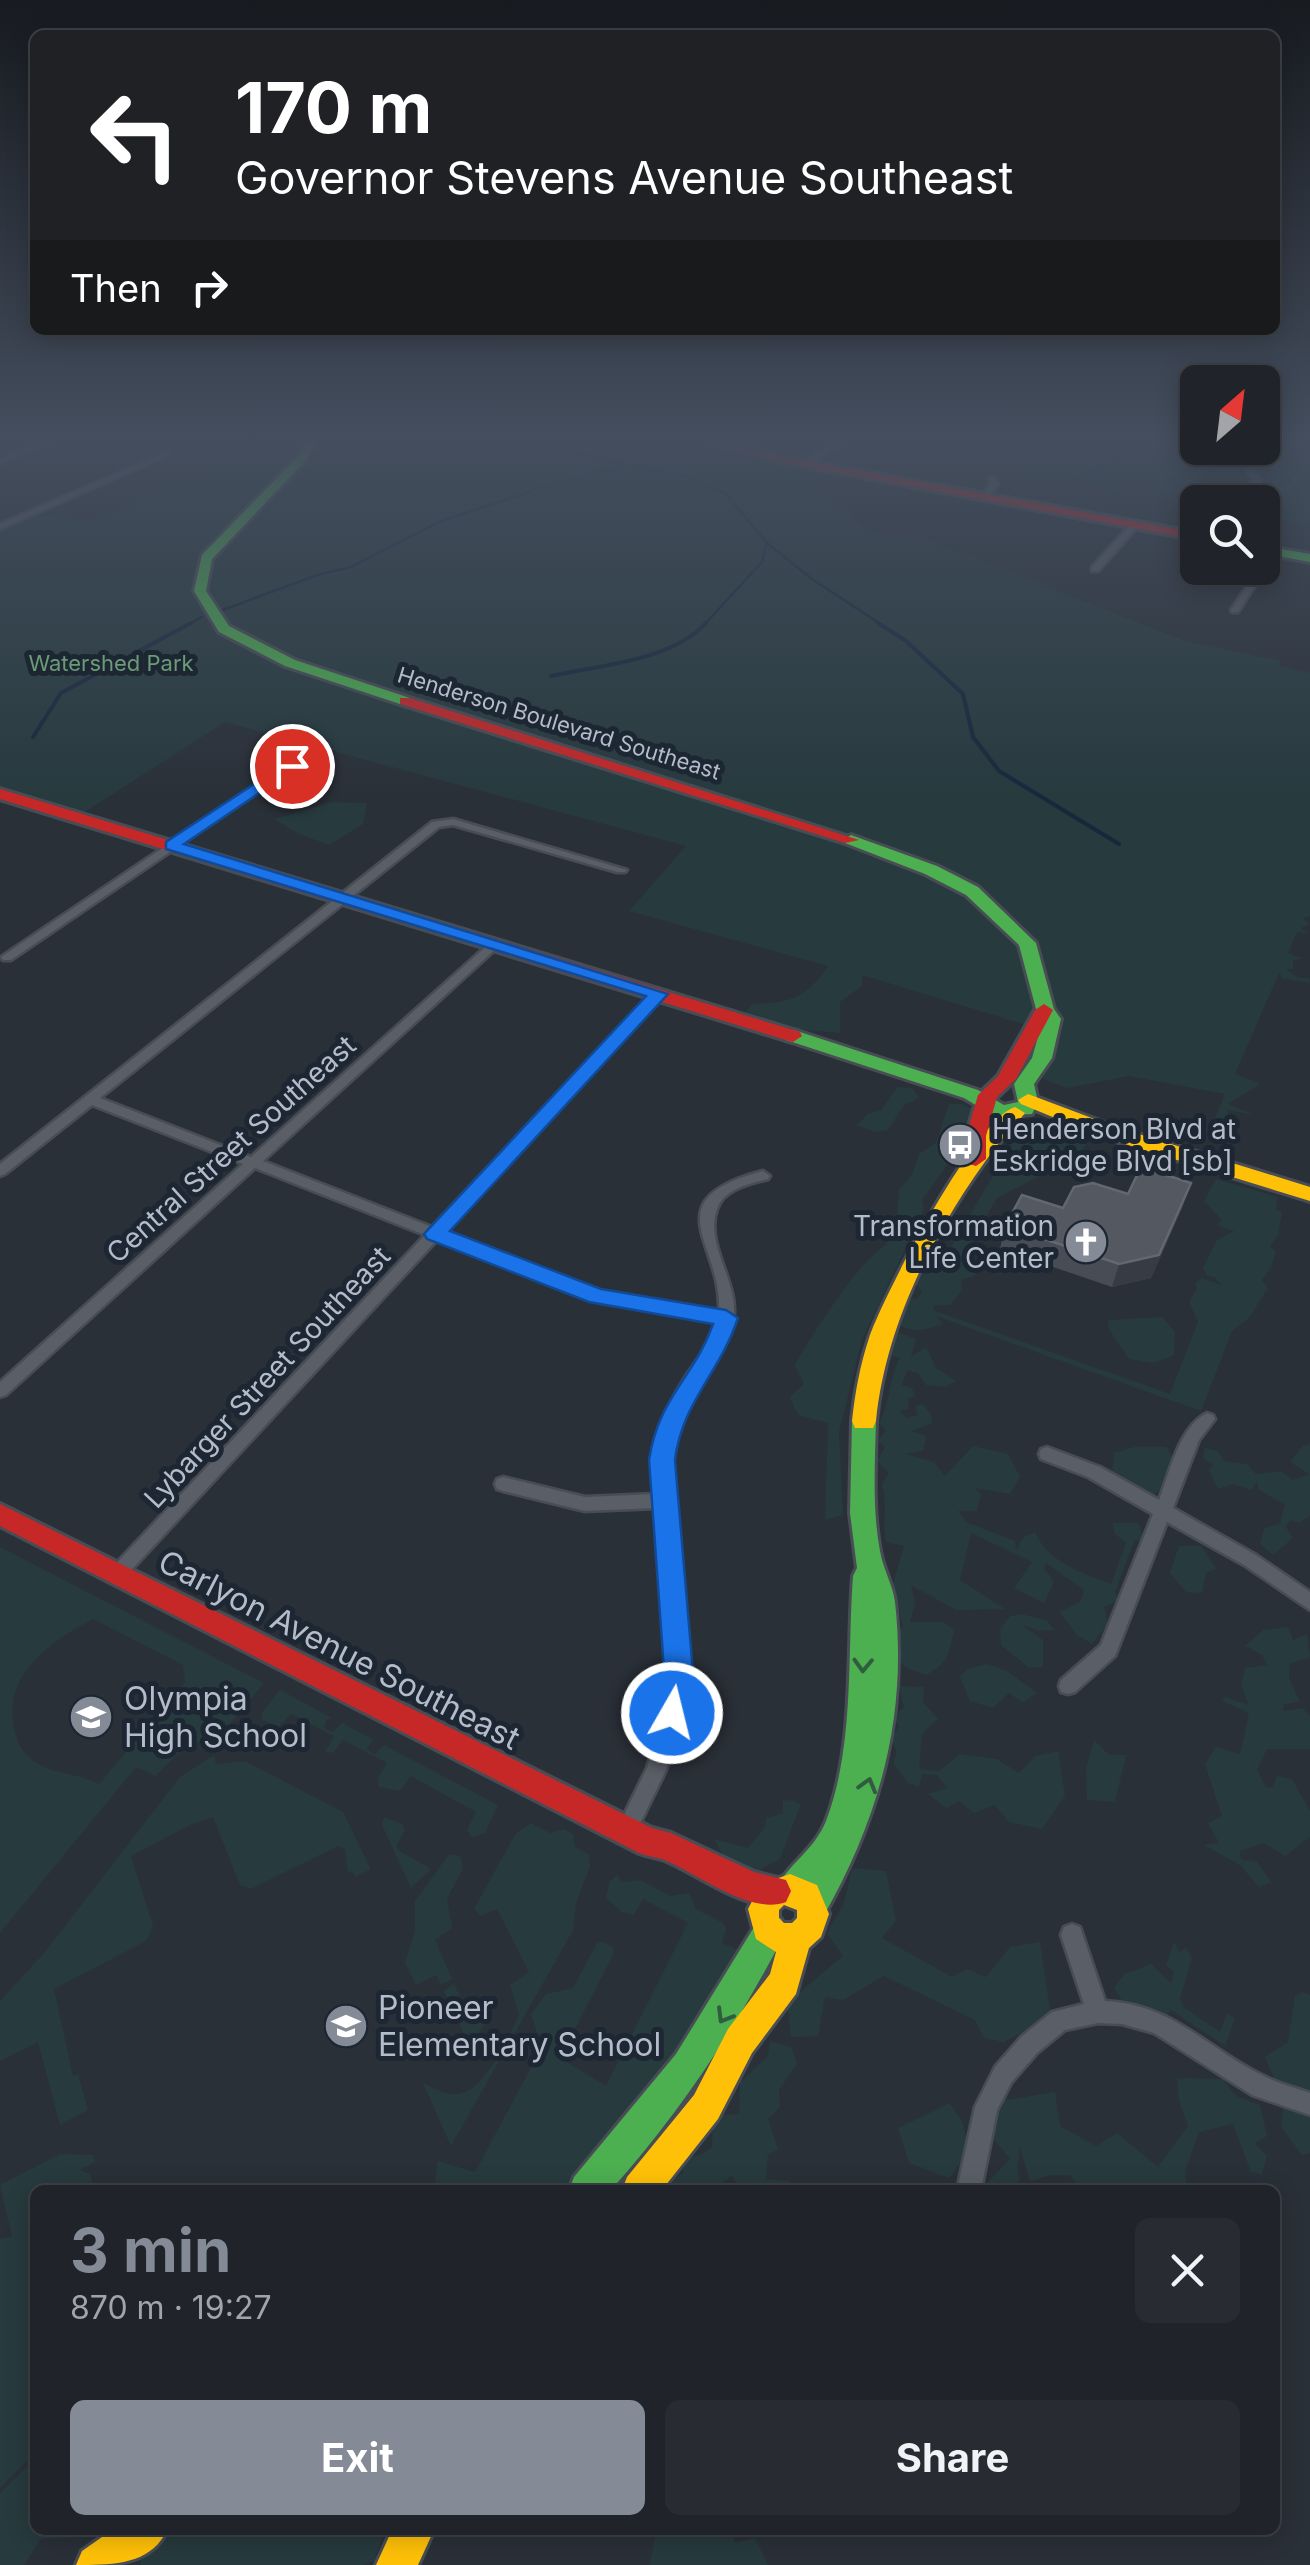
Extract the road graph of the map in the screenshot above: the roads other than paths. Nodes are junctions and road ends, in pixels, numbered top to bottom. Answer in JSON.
{"nodes":[{"id":1,"x":206,"y":559,"type":"edge"},
{"id":2,"x":1105,"y":559,"type":"edge"},
{"id":3,"x":1096,"y":569,"type":"dead end"},
{"id":4,"x":1249,"y":585,"type":"edge"},
{"id":5,"x":1235,"y":610,"type":"dead end"},
{"id":6,"x":312,"y":752,"type":"dead end"},
{"id":7,"x":4,"y":799,"type":"edge"},
{"id":8,"x":172,"y":846,"type":"junction"},
{"id":9,"x":621,"y":870,"type":"dead end"},
{"id":10,"x":343,"y":898,"type":"junction"},
{"id":11,"x":494,"y":944,"type":"junction"},
{"id":12,"x":7,"y":957,"type":"dead end"},
{"id":13,"x":658,"y":994,"type":"junction"},
{"id":14,"x":1045,"y":1009,"type":"junction"},
{"id":15,"x":992,"y":1096,"type":"junction"},
{"id":16,"x":90,"y":1099,"type":"junction"},
{"id":17,"x":1022,"y":1106,"type":"junction"},
{"id":18,"x":976,"y":1159,"type":"junction"},
{"id":19,"x":253,"y":1164,"type":"junction"},
{"id":20,"x":0,"y":1171,"type":"edge"},
{"id":21,"x":763,"y":1176,"type":"dead end"},
{"id":22,"x":1310,"y":1194,"type":"edge"},
{"id":23,"x":435,"y":1234,"type":"junction"},
{"id":24,"x":726,"y":1318,"type":"junction"},
{"id":25,"x":0,"y":1391,"type":"edge"},
{"id":26,"x":1207,"y":1419,"type":"dead end"},
{"id":27,"x":1046,"y":1454,"type":"dead end"},
{"id":28,"x":503,"y":1484,"type":"dead end"},
{"id":29,"x":666,"y":1501,"type":"junction"},
{"id":30,"x":1162,"y":1513,"type":"junction"},
{"id":31,"x":0,"y":1514,"type":"edge"},
{"id":32,"x":870,"y":1568,"type":"junction"},
{"id":33,"x":117,"y":1574,"type":"junction"},
{"id":34,"x":1310,"y":1602,"type":"edge"},
{"id":35,"x":1068,"y":1686,"type":"dead end"},
{"id":36,"x":626,"y":1831,"type":"junction"},
{"id":37,"x":650,"y":1843,"type":"junction"},
{"id":38,"x":783,"y":1890,"type":"junction"},
{"id":39,"x":812,"y":1906,"type":"junction"},
{"id":40,"x":766,"y":1921,"type":"junction"},
{"id":41,"x":1072,"y":1934,"type":"dead end"},
{"id":42,"x":796,"y":1938,"type":"junction"},
{"id":43,"x":1098,"y":2012,"type":"junction"},
{"id":44,"x":1310,"y":2104,"type":"edge"},
{"id":45,"x":591,"y":2185,"type":"edge"},
{"id":46,"x":644,"y":2185,"type":"edge"},
{"id":47,"x":969,"y":2185,"type":"edge"},
{"id":48,"x":141,"y":2535,"type":"edge"},
{"id":49,"x":411,"y":2535,"type":"edge"},
{"id":50,"x":96,"y":2565,"type":"edge"},
{"id":51,"x":396,"y":2565,"type":"edge"}],
"edges":[{"from":1,"to":14,"type":"main road","name":"Henderson Boulevard Southeast"},
{"from":2,"to":3,"type":"street"},
{"from":4,"to":5,"type":"street"},
{"from":6,"to":8,"type":"street"},
{"from":7,"to":8,"type":"main road"},
{"from":8,"to":10,"type":"main road"},
{"from":8,"to":12,"type":"street"},
{"from":9,"to":10,"type":"street"},
{"from":10,"to":11,"type":"main road"},
{"from":10,"to":16,"type":"street"},
{"from":11,"to":13,"type":"main road"},
{"from":11,"to":19,"type":"street","name":"Central Street Southeast"},
{"from":13,"to":15,"type":"main road"},
{"from":13,"to":23,"type":"street","name":"Lybarger Street Southeast"},
{"from":14,"to":15,"type":"main road","name":"Henderson Boulevard Southeast"},
{"from":14,"to":17,"type":"main road","name":"Henderson Boulevard Southeast"},
{"from":15,"to":17,"type":"main road"},
{"from":15,"to":18,"type":"main road","name":"Henderson Boulevard Southeast"},
{"from":16,"to":19,"type":"street"},
{"from":16,"to":20,"type":"street"},
{"from":17,"to":18,"type":"main road","name":"Henderson Boulevard Southeast"},
{"from":17,"to":22,"type":"main road"},
{"from":18,"to":32,"type":"main road","name":"Henderson Boulevard Southeast"},
{"from":19,"to":23,"type":"street"},
{"from":19,"to":25,"type":"street","name":"Central Street Southeast"},
{"from":21,"to":24,"type":"street"},
{"from":23,"to":24,"type":"street"},
{"from":23,"to":33,"type":"street","name":"Lybarger Street Southeast"},
{"from":24,"to":29,"type":"street"},
{"from":26,"to":30,"type":"street"},
{"from":27,"to":30,"type":"street"},
{"from":28,"to":29,"type":"street"},
{"from":29,"to":36,"type":"street"},
{"from":30,"to":34,"type":"street"},
{"from":30,"to":35,"type":"street"},
{"from":31,"to":33,"type":"main road","name":"Carlyon Avenue Southeast"},
{"from":32,"to":38,"type":"main road","name":"Henderson Boulevard Southeast","one_way":true},
{"from":39,"to":32,"type":"main road","name":"Henderson Boulevard Southeast","one_way":true},
{"from":33,"to":36,"type":"main road","name":"Carlyon Avenue Southeast"},
{"from":36,"to":37,"type":"main road","name":"Carlyon Avenue Southeast"},
{"from":37,"to":38,"type":"main road","name":"Carlyon Avenue Southeast"},
{"from":37,"to":40,"type":"main road","name":"Carlyon Avenue Southeast"},
{"from":38,"to":39,"type":"main road"},
{"from":38,"to":40,"type":"main road"},
{"from":39,"to":42,"type":"main road"},
{"from":40,"to":42,"type":"main road"},
{"from":40,"to":45,"type":"main road","one_way":true},
{"from":41,"to":43,"type":"street"},
{"from":42,"to":46,"type":"main road"},
{"from":43,"to":44,"type":"street"},
{"from":43,"to":47,"type":"street"},
{"from":48,"to":50,"type":"main road"},
{"from":49,"to":51,"type":"main road"}]}
